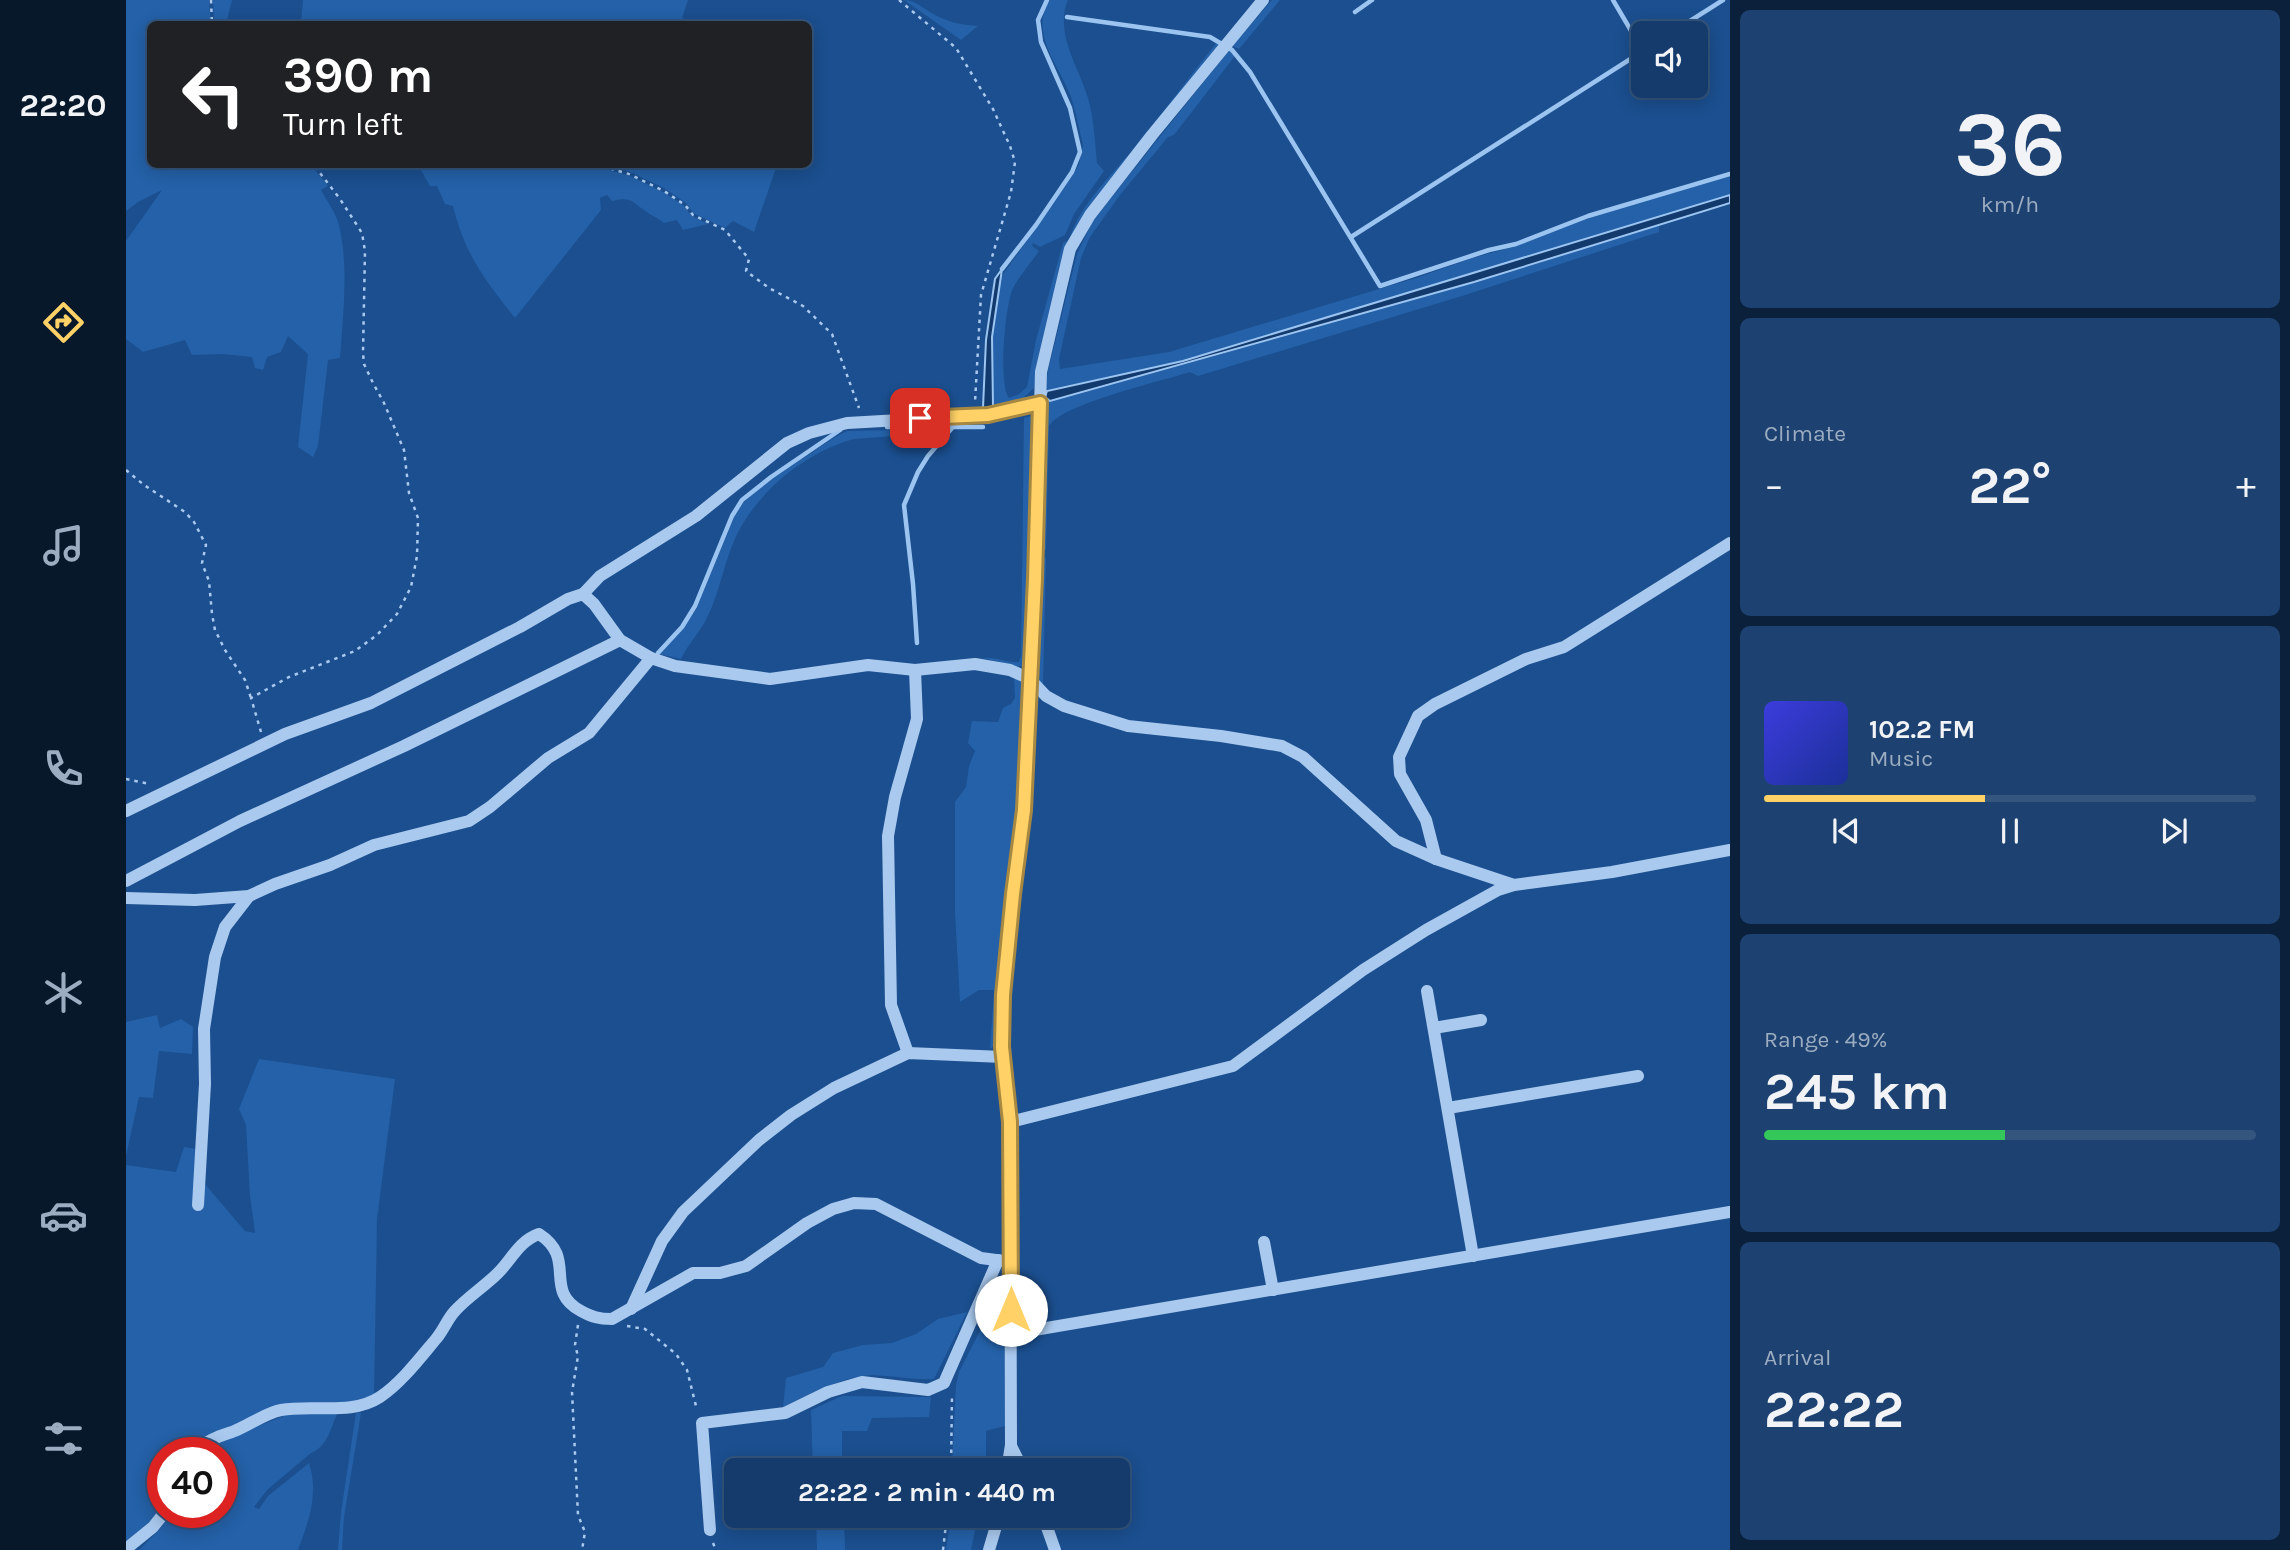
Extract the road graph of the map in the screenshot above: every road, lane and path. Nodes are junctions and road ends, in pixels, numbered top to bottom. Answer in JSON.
{"nodes":[{"id":1,"x":211,"y":0,"type":"edge"},
{"id":2,"x":899,"y":0,"type":"edge"},
{"id":3,"x":1263,"y":0,"type":"edge"},
{"id":4,"x":212,"y":21,"type":"edge"},
{"id":5,"x":316,"y":168,"type":"edge"},
{"id":6,"x":608,"y":168,"type":"edge"},
{"id":7,"x":1040,"y":403,"type":"junction"},
{"id":8,"x":974,"y":416,"type":"junction"},
{"id":9,"x":864,"y":422,"type":"junction"},
{"id":10,"x":126,"y":470,"type":"edge"},
{"id":11,"x":1730,"y":543,"type":"edge"},
{"id":12,"x":583,"y":594,"type":"junction"},
{"id":13,"x":620,"y":640,"type":"junction"},
{"id":14,"x":651,"y":659,"type":"junction"},
{"id":15,"x":915,"y":670,"type":"junction"},
{"id":16,"x":1030,"y":679,"type":"junction"},
{"id":17,"x":251,"y":698,"type":"junction"},
{"id":18,"x":264,"y":744,"type":"junction"},
{"id":19,"x":126,"y":811,"type":"edge"},
{"id":20,"x":1730,"y":850,"type":"edge"},
{"id":21,"x":1436,"y":859,"type":"junction"},
{"id":22,"x":126,"y":881,"type":"edge"},
{"id":23,"x":1514,"y":885,"type":"junction"},
{"id":24,"x":250,"y":896,"type":"junction"},
{"id":25,"x":126,"y":898,"type":"edge"},
{"id":26,"x":1427,"y":991,"type":"dead end"},
{"id":27,"x":1481,"y":1020,"type":"dead end"},
{"id":28,"x":1434,"y":1028,"type":"junction"},
{"id":29,"x":908,"y":1053,"type":"junction"},
{"id":30,"x":1003,"y":1057,"type":"junction"},
{"id":31,"x":1638,"y":1076,"type":"dead end"},
{"id":32,"x":1448,"y":1108,"type":"junction"},
{"id":33,"x":1010,"y":1122,"type":"junction"},
{"id":34,"x":198,"y":1205,"type":"dead end"},
{"id":35,"x":1730,"y":1212,"type":"edge"},
{"id":36,"x":1264,"y":1242,"type":"dead end"},
{"id":37,"x":1473,"y":1256,"type":"junction"},
{"id":38,"x":1004,"y":1261,"type":"junction"},
{"id":39,"x":1273,"y":1290,"type":"junction"},
{"id":40,"x":631,"y":1309,"type":"junction"},
{"id":41,"x":583,"y":1312,"type":"junction"},
{"id":42,"x":612,"y":1319,"type":"junction"},
{"id":43,"x":1011,"y":1335,"type":"junction"},
{"id":44,"x":944,"y":1383,"type":"junction"},
{"id":45,"x":702,"y":1423,"type":"junction"},
{"id":46,"x":214,"y":1437,"type":"edge"},
{"id":47,"x":1011,"y":1445,"type":"junction"},
{"id":48,"x":951,"y":1458,"type":"edge"},
{"id":49,"x":1009,"y":1458,"type":"edge"},
{"id":50,"x":1017,"y":1458,"type":"edge"},
{"id":51,"x":152,"y":1528,"type":"edge"},
{"id":52,"x":946,"y":1528,"type":"edge"},
{"id":53,"x":995,"y":1528,"type":"edge"},
{"id":54,"x":1047,"y":1528,"type":"edge"},
{"id":55,"x":710,"y":1530,"type":"dead end"},
{"id":56,"x":126,"y":1549,"type":"edge"},
{"id":57,"x":582,"y":1550,"type":"edge"},
{"id":58,"x":943,"y":1550,"type":"edge"},
{"id":59,"x":989,"y":1550,"type":"edge"},
{"id":60,"x":1055,"y":1550,"type":"edge"}],
"edges":[{"from":1,"to":4,"type":"path"},
{"from":2,"to":8,"type":"path"},
{"from":3,"to":7,"type":"street"},
{"from":5,"to":17,"type":"path"},
{"from":6,"to":9,"type":"path"},
{"from":7,"to":8,"type":"street"},
{"from":7,"to":16,"type":"street"},
{"from":8,"to":9,"type":"street"},
{"from":9,"to":12,"type":"street"},
{"from":10,"to":17,"type":"path"},
{"from":11,"to":21,"type":"street"},
{"from":12,"to":13,"type":"street"},
{"from":12,"to":18,"type":"street"},
{"from":13,"to":14,"type":"street"},
{"from":13,"to":22,"type":"street"},
{"from":14,"to":15,"type":"street"},
{"from":14,"to":24,"type":"street"},
{"from":15,"to":16,"type":"street"},
{"from":15,"to":29,"type":"street"},
{"from":16,"to":21,"type":"street"},
{"from":16,"to":30,"type":"street"},
{"from":17,"to":18,"type":"path"},
{"from":18,"to":19,"type":"street"},
{"from":20,"to":23,"type":"street"},
{"from":21,"to":23,"type":"street"},
{"from":23,"to":33,"type":"street"},
{"from":24,"to":25,"type":"street"},
{"from":24,"to":34,"type":"street"},
{"from":26,"to":28,"type":"street"},
{"from":27,"to":28,"type":"street"},
{"from":28,"to":32,"type":"street"},
{"from":29,"to":30,"type":"street"},
{"from":29,"to":40,"type":"street"},
{"from":30,"to":33,"type":"street"},
{"from":31,"to":32,"type":"street"},
{"from":32,"to":37,"type":"street"},
{"from":33,"to":38,"type":"street"},
{"from":35,"to":37,"type":"street"},
{"from":36,"to":39,"type":"street"},
{"from":37,"to":39,"type":"street"},
{"from":38,"to":40,"type":"street"},
{"from":38,"to":43,"type":"street"},
{"from":38,"to":44,"type":"street"},
{"from":39,"to":43,"type":"street"},
{"from":40,"to":42,"type":"street"},
{"from":41,"to":42,"type":"street"},
{"from":41,"to":46,"type":"street"},
{"from":41,"to":57,"type":"path"},
{"from":42,"to":45,"type":"path"},
{"from":43,"to":47,"type":"street"},
{"from":44,"to":45,"type":"street"},
{"from":44,"to":48,"type":"path"},
{"from":45,"to":55,"type":"street"},
{"from":47,"to":49,"type":"street"},
{"from":47,"to":50,"type":"street"},
{"from":51,"to":56,"type":"street"},
{"from":52,"to":58,"type":"path"},
{"from":53,"to":59,"type":"street"},
{"from":54,"to":60,"type":"street"}]}
